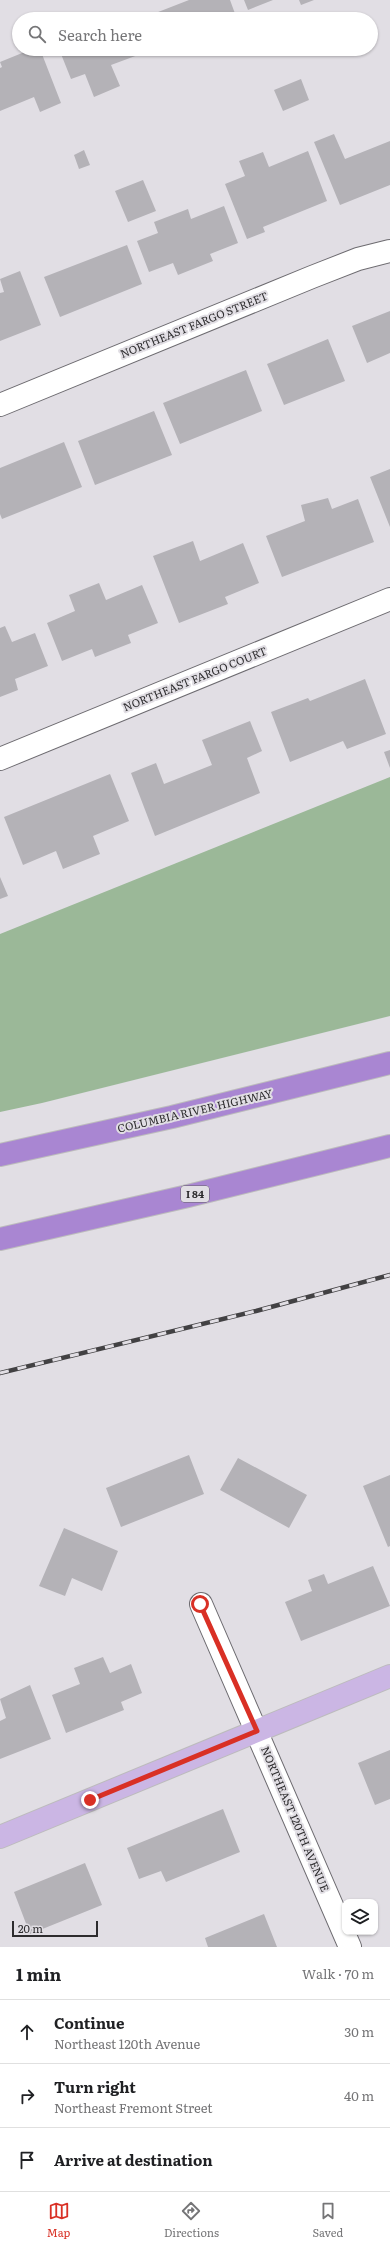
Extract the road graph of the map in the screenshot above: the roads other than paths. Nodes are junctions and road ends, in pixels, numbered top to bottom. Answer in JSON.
{"nodes":[{"id":1,"x":390,"y":251,"type":"edge"},
{"id":2,"x":0,"y":405,"type":"edge"},
{"id":3,"x":390,"y":599,"type":"edge"},
{"id":4,"x":0,"y":759,"type":"edge"},
{"id":5,"x":390,"y":1062,"type":"edge"},
{"id":6,"x":64,"y":1142,"type":"junction"},
{"id":7,"x":390,"y":1146,"type":"edge"},
{"id":8,"x":0,"y":1152,"type":"edge"},
{"id":9,"x":0,"y":1156,"type":"edge"},
{"id":10,"x":0,"y":1239,"type":"edge"},
{"id":11,"x":200,"y":1604,"type":"dead end"},
{"id":12,"x":390,"y":1676,"type":"edge"},
{"id":13,"x":257,"y":1731,"type":"junction"},
{"id":14,"x":0,"y":1837,"type":"edge"},
{"id":15,"x":350,"y":1947,"type":"edge"}],
"edges":[{"from":1,"to":2,"type":"street","name":"NORTHEAST FARGO STREET"},
{"from":3,"to":4,"type":"street","name":"NORTHEAST FARGO COURT"},
{"from":5,"to":6,"type":"highway","name":"COLUMBIA RIVER HIGHWAY"},
{"from":6,"to":8,"type":"highway"},
{"from":6,"to":9,"type":"highway","name":"COLUMBIA RIVER HIGHWAY"},
{"from":7,"to":10,"type":"highway","number":"I 84"},
{"from":11,"to":13,"type":"street","name":"NORTHEAST 120TH AVENUE"},
{"from":12,"to":13,"type":"main road"},
{"from":13,"to":14,"type":"main road"},
{"from":13,"to":15,"type":"street","name":"NORTHEAST 120TH AVENUE"}]}
